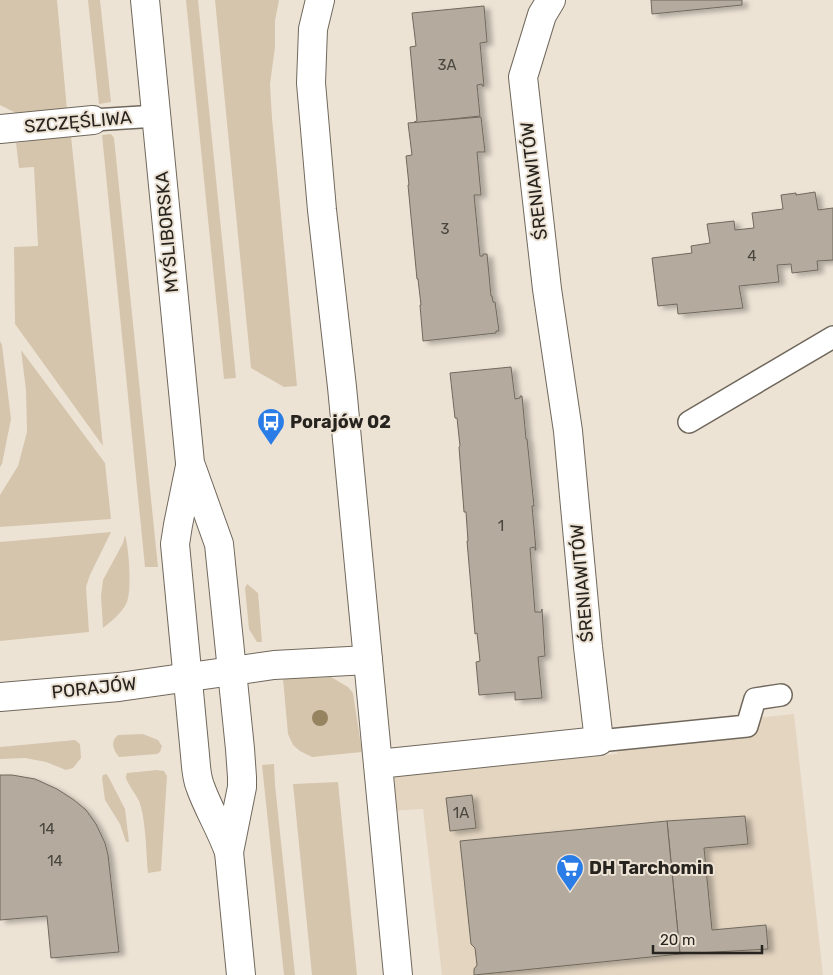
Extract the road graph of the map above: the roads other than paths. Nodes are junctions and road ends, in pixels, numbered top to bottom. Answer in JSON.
{"nodes":[{"id":1,"x":145,"y":0,"type":"edge"},
{"id":2,"x":320,"y":0,"type":"edge"},
{"id":3,"x":551,"y":0,"type":"edge"},
{"id":4,"x":157,"y":116,"type":"junction"},
{"id":5,"x":93,"y":120,"type":"joint"},
{"id":6,"x":0,"y":129,"type":"edge"},
{"id":7,"x":833,"y":336,"type":"edge"},
{"id":8,"x":689,"y":422,"type":"dead end"},
{"id":9,"x":190,"y":463,"type":"junction"},
{"id":10,"x":368,"y":660,"type":"junction"},
{"id":11,"x":232,"y":671,"type":"junction"},
{"id":12,"x":188,"y":677,"type":"junction"},
{"id":13,"x":780,"y":695,"type":"dead end"},
{"id":14,"x":0,"y":697,"type":"edge"},
{"id":15,"x":599,"y":741,"type":"junction"},
{"id":16,"x":378,"y":764,"type":"junction"},
{"id":17,"x":229,"y":852,"type":"junction"},
{"id":18,"x":242,"y":975,"type":"edge"},
{"id":19,"x":398,"y":975,"type":"edge"}],
"edges":[{"from":1,"to":4,"type":"street","name":"MYŚLIBORSKA"},
{"from":2,"to":10,"type":"street"},
{"from":3,"to":15,"type":"street","name":"ŚRENIAWITÓW"},
{"from":4,"to":5,"type":"lane","name":"SZCZĘŚLIWA"},
{"from":4,"to":9,"type":"street","name":"MYŚLIBORSKA"},
{"from":5,"to":6,"type":"street","name":"SZCZĘŚLIWA"},
{"from":7,"to":8,"type":"lane"},
{"from":9,"to":11,"type":"street","name":"MYŚLIBORSKA"},
{"from":9,"to":12,"type":"street","name":"MYŚLIBORSKA"},
{"from":10,"to":11,"type":"street"},
{"from":10,"to":16,"type":"street"},
{"from":11,"to":12,"type":"street"},
{"from":11,"to":17,"type":"street","name":"MYŚLIBORSKA"},
{"from":12,"to":14,"type":"street","name":"PORAJÓW"},
{"from":12,"to":17,"type":"street","name":"MYŚLIBORSKA"},
{"from":13,"to":15,"type":"lane"},
{"from":15,"to":16,"type":"street"},
{"from":16,"to":19,"type":"street"},
{"from":17,"to":18,"type":"street","name":"MYŚLIBORSKA"}]}
